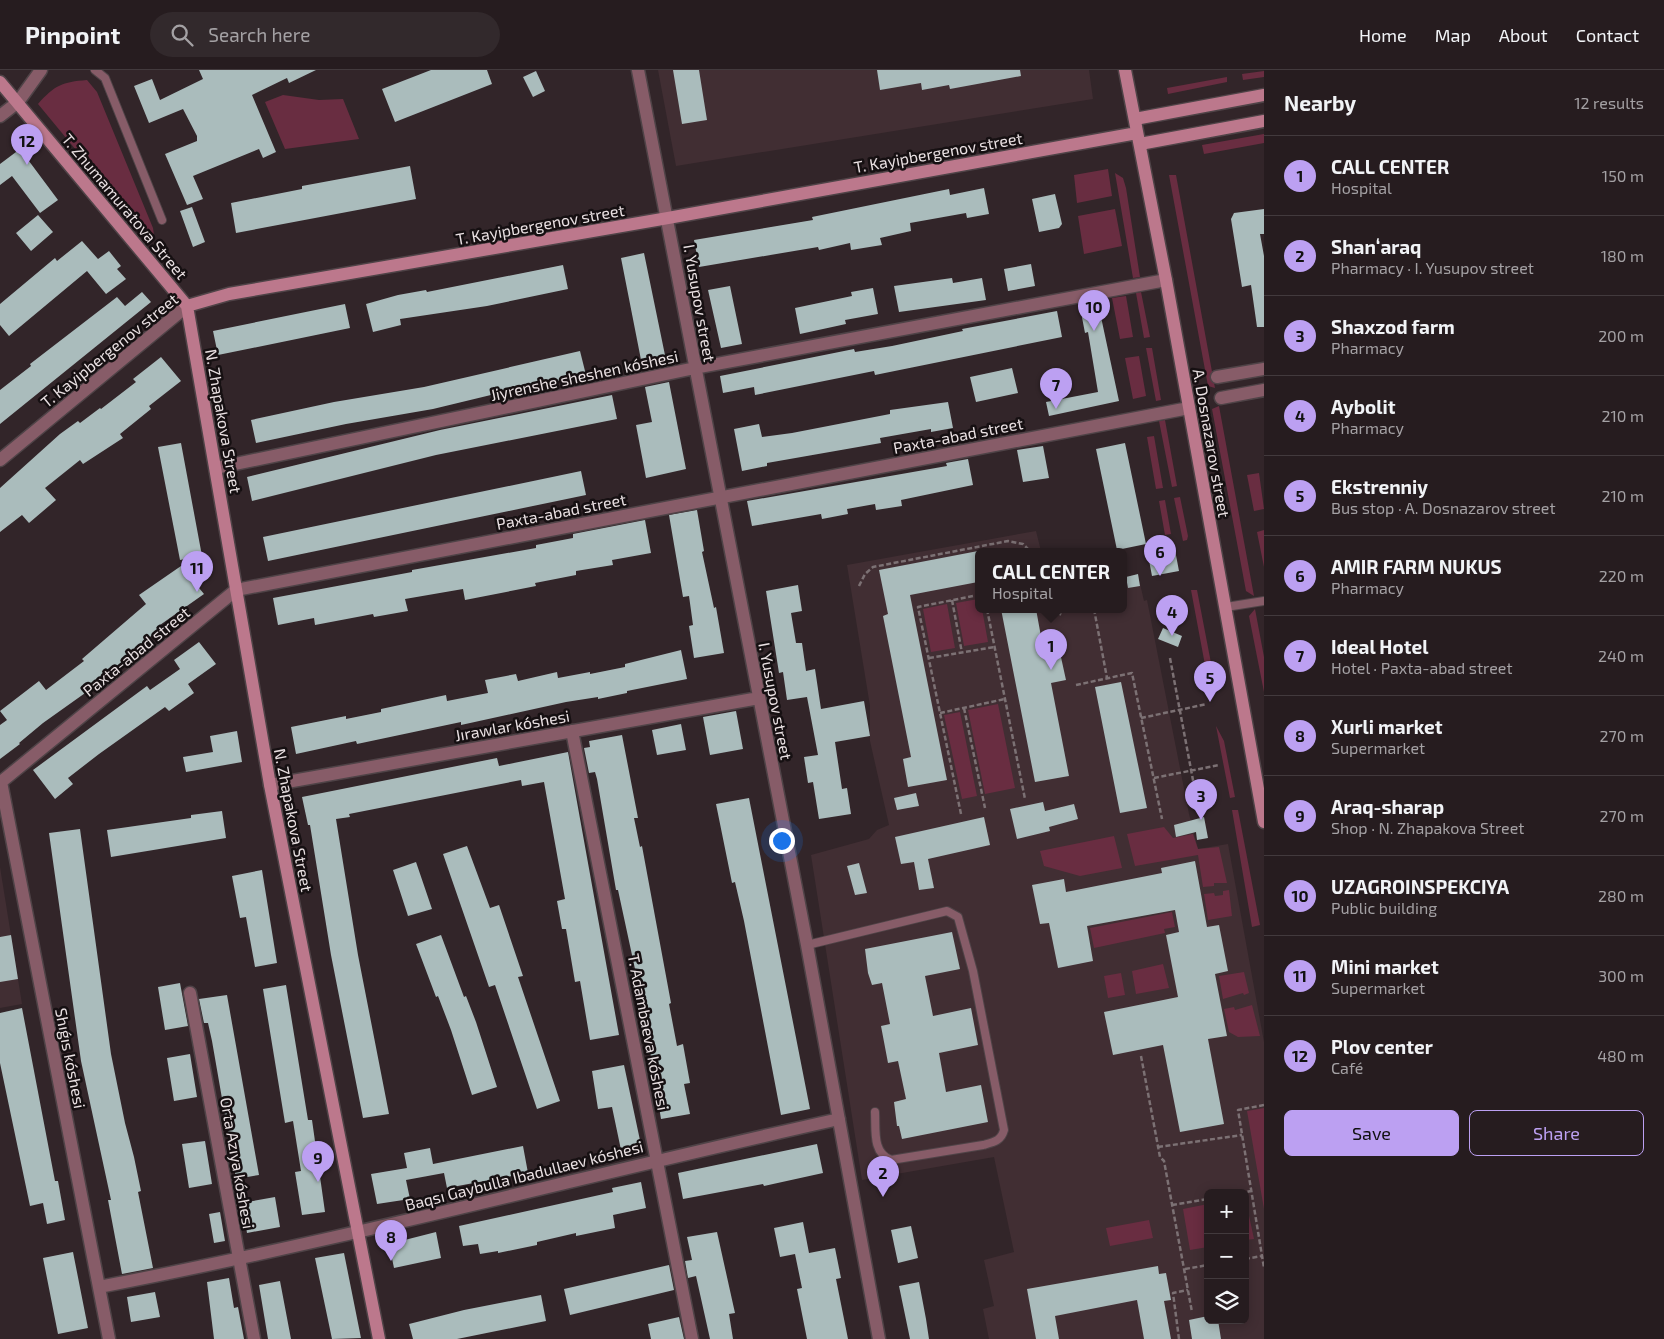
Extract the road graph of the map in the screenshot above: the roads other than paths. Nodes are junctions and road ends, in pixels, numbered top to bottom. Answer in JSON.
{"nodes":[{"id":1,"x":42,"y":70,"type":"edge"},
{"id":2,"x":95,"y":70,"type":"edge"},
{"id":3,"x":638,"y":70,"type":"edge"},
{"id":4,"x":1125,"y":70,"type":"edge"},
{"id":5,"x":0,"y":82,"type":"edge"},
{"id":6,"x":1264,"y":95,"type":"edge"},
{"id":7,"x":18,"y":102,"type":"junction"},
{"id":8,"x":0,"y":116,"type":"edge"},
{"id":9,"x":1135,"y":119,"type":"junction"},
{"id":10,"x":1264,"y":121,"type":"edge"},
{"id":11,"x":1138,"y":138,"type":"junction"},
{"id":12,"x":668,"y":218,"type":"junction"},
{"id":13,"x":162,"y":220,"type":"dead end"},
{"id":14,"x":1166,"y":280,"type":"junction"},
{"id":15,"x":187,"y":306,"type":"junction"},
{"id":16,"x":696,"y":368,"type":"junction"},
{"id":17,"x":1264,"y":369,"type":"edge"},
{"id":18,"x":1217,"y":377,"type":"dead end"},
{"id":19,"x":1264,"y":390,"type":"edge"},
{"id":20,"x":1221,"y":398,"type":"dead end"},
{"id":21,"x":1189,"y":408,"type":"junction"},
{"id":22,"x":0,"y":460,"type":"edge"},
{"id":23,"x":216,"y":468,"type":"junction"},
{"id":24,"x":720,"y":497,"type":"junction"},
{"id":25,"x":236,"y":590,"type":"junction"},
{"id":26,"x":1264,"y":601,"type":"edge"},
{"id":27,"x":1226,"y":607,"type":"junction"},
{"id":28,"x":759,"y":698,"type":"junction"},
{"id":29,"x":572,"y":731,"type":"junction"},
{"id":30,"x":1,"y":782,"type":"joint"},
{"id":31,"x":270,"y":785,"type":"junction"},
{"id":32,"x":1264,"y":822,"type":"edge"},
{"id":33,"x":807,"y":945,"type":"junction"},
{"id":34,"x":190,"y":993,"type":"dead end"},
{"id":35,"x":874,"y":1112,"type":"dead end"},
{"id":36,"x":839,"y":1119,"type":"junction"},
{"id":37,"x":658,"y":1160,"type":"junction"},
{"id":38,"x":357,"y":1233,"type":"junction"},
{"id":39,"x":239,"y":1260,"type":"junction"},
{"id":40,"x":99,"y":1287,"type":"junction"},
{"id":41,"x":109,"y":1339,"type":"edge"},
{"id":42,"x":254,"y":1339,"type":"edge"},
{"id":43,"x":378,"y":1339,"type":"edge"},
{"id":44,"x":692,"y":1339,"type":"edge"},
{"id":45,"x":879,"y":1339,"type":"edge"}],
"edges":[{"from":1,"to":7,"type":"street"},
{"from":2,"to":13,"type":"lane"},
{"from":3,"to":12,"type":"street","name":"I. Yusupov street"},
{"from":4,"to":9,"type":"main road","name":"A. Dosnazarov street"},
{"from":5,"to":7,"type":"main road","name":"T. Zhumamuratova Street"},
{"from":6,"to":9,"type":"main road"},
{"from":7,"to":8,"type":"street"},
{"from":7,"to":15,"type":"main road","name":"T. Zhumamuratova Street"},
{"from":9,"to":11,"type":"main road","name":"A. Dosnazarov street"},
{"from":10,"to":11,"type":"main road","name":"T. Kayipbergenov street"},
{"from":11,"to":12,"type":"main road","name":"T. Kayipbergenov street"},
{"from":11,"to":14,"type":"main road","name":"A. Dosnazarov street"},
{"from":12,"to":15,"type":"main road","name":"T. Kayipbergenov street"},
{"from":12,"to":16,"type":"street","name":"I. Yusupov street"},
{"from":14,"to":16,"type":"street","name":"Jiyrenshe sheshen kóshesi"},
{"from":14,"to":21,"type":"main road","name":"A. Dosnazarov street"},
{"from":15,"to":22,"type":"street","name":"T. Kayipbergenov street"},
{"from":15,"to":23,"type":"main road","name":"N. Zhapakova Street"},
{"from":16,"to":23,"type":"street","name":"Jiyrenshe sheshen kóshesi"},
{"from":16,"to":24,"type":"street","name":"I. Yusupov street"},
{"from":17,"to":18,"type":"street"},
{"from":19,"to":20,"type":"street"},
{"from":21,"to":24,"type":"street","name":"Paxta-abad street"},
{"from":21,"to":27,"type":"main road","name":"A. Dosnazarov street"},
{"from":23,"to":25,"type":"main road","name":"N. Zhapakova Street"},
{"from":24,"to":25,"type":"street","name":"Paxta-abad street"},
{"from":24,"to":28,"type":"street","name":"I. Yusupov street"},
{"from":25,"to":30,"type":"street","name":"Paxta-abad street"},
{"from":25,"to":31,"type":"main road","name":"N. Zhapakova Street"},
{"from":26,"to":27,"type":"lane"},
{"from":27,"to":32,"type":"main road","name":"A. Dosnazarov street"},
{"from":28,"to":29,"type":"street","name":"Jırawlar kóshesi"},
{"from":28,"to":33,"type":"street","name":"I. Yusupov street"},
{"from":29,"to":31,"type":"street","name":"Jırawlar kóshesi"},
{"from":29,"to":37,"type":"street","name":"T. Adambaeva kóshesi"},
{"from":30,"to":40,"type":"street","name":"Shıǵıs kóshesi"},
{"from":31,"to":38,"type":"main road","name":"N. Zhapakova Street"},
{"from":33,"to":35,"type":"lane"},
{"from":33,"to":36,"type":"street","name":"I. Yusupov street"},
{"from":34,"to":39,"type":"street","name":"Orta Azıya kóshesi"},
{"from":36,"to":37,"type":"street","name":"Baqsı Gaybulla Ibadullaev kóshesi"},
{"from":36,"to":45,"type":"street","name":"I. Yusupov street"},
{"from":37,"to":38,"type":"street","name":"Baqsı Gaybulla Ibadullaev kóshesi"},
{"from":37,"to":44,"type":"street","name":"T. Adambaeva kóshesi"},
{"from":38,"to":39,"type":"street","name":"Baqsı Gaybulla Ibadullaev kóshesi"},
{"from":38,"to":43,"type":"main road","name":"N. Zhapakova Street"},
{"from":39,"to":40,"type":"street","name":"Baqsı Gaybulla Ibadullaev kóshesi"},
{"from":39,"to":42,"type":"street","name":"Orta Azıya kóshesi"},
{"from":40,"to":41,"type":"street","name":"Shıǵıs kóshesi"}]}
